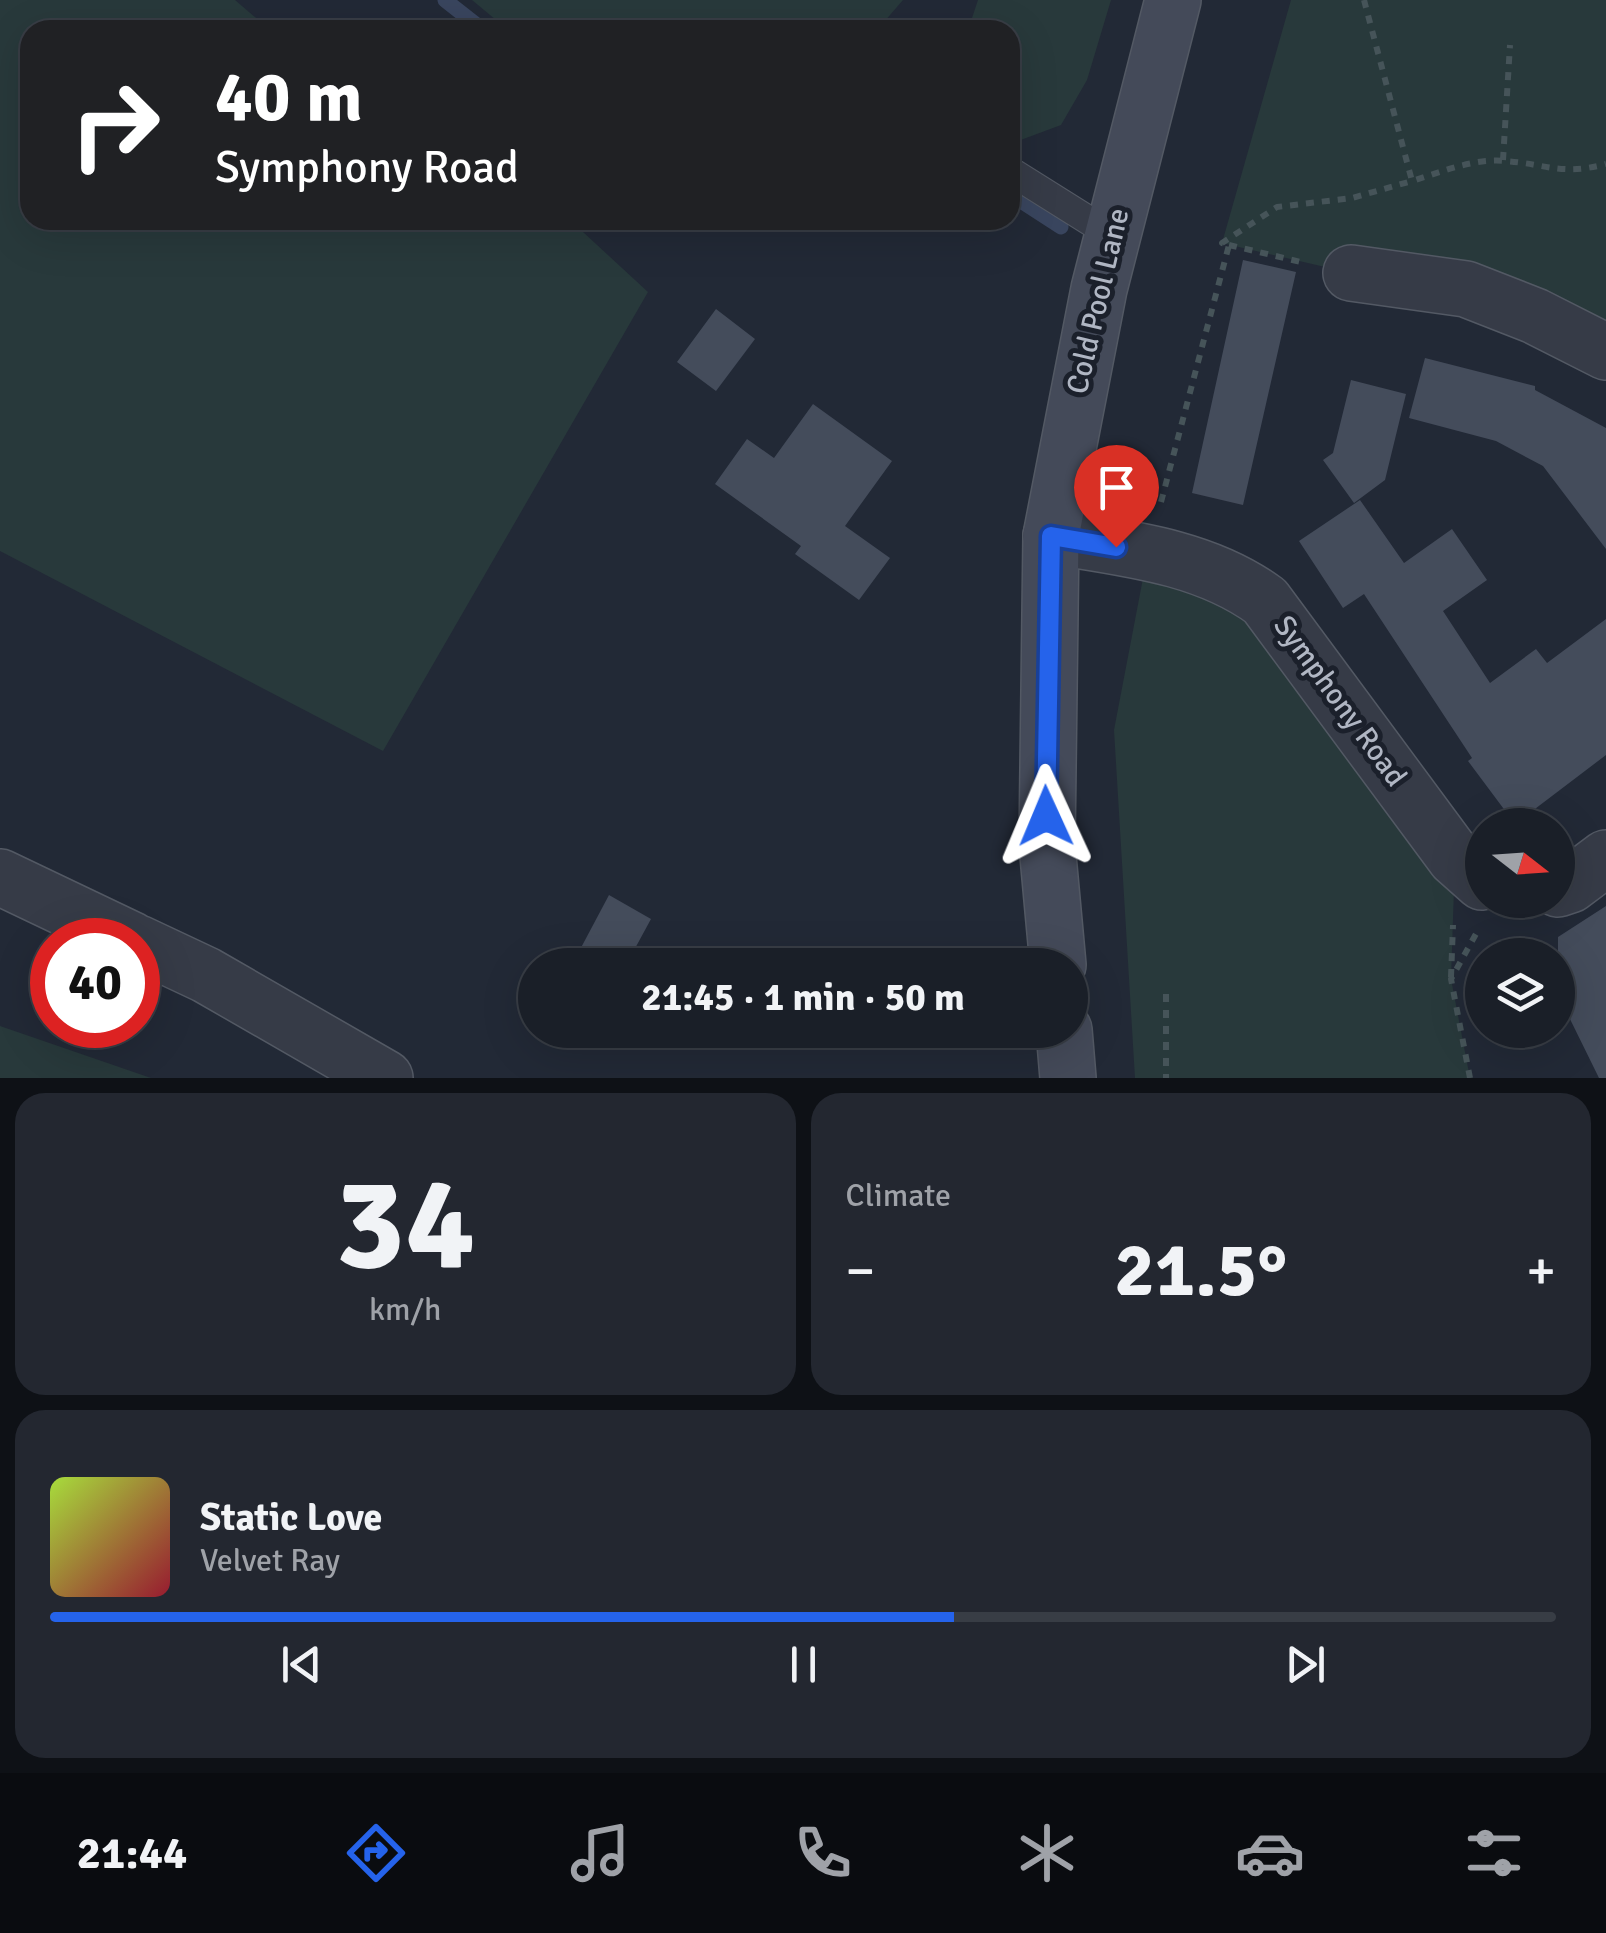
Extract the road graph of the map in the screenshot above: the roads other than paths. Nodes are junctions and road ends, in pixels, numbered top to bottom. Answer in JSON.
{"nodes":[{"id":1,"x":1174,"y":0,"type":"edge"},
{"id":2,"x":1020,"y":177,"type":"edge"},
{"id":3,"x":1112,"y":235,"type":"junction"},
{"id":4,"x":1351,"y":273,"type":"road end"},
{"id":5,"x":1606,"y":352,"type":"edge"},
{"id":6,"x":1051,"y":536,"type":"junction"},
{"id":7,"x":1606,"y":858,"type":"edge"},
{"id":8,"x":1465,"y":872,"type":"edge"},
{"id":9,"x":0,"y":878,"type":"edge"},
{"id":10,"x":1575,"y":881,"type":"edge"},
{"id":11,"x":86,"y":918,"type":"edge"},
{"id":12,"x":1056,"y":948,"type":"edge"},
{"id":13,"x":160,"y":953,"type":"edge"},
{"id":14,"x":1066,"y":1048,"type":"edge"},
{"id":15,"x":386,"y":1078,"type":"edge"},
{"id":16,"x":1068,"y":1078,"type":"edge"}],
"edges":[{"from":1,"to":3,"type":"street","name":"Cold Pool Lane"},
{"from":2,"to":3,"type":"lane"},
{"from":3,"to":6,"type":"street","name":"Cold Pool Lane"},
{"from":4,"to":5,"type":"street"},
{"from":6,"to":8,"type":"street","name":"Symphony Road"},
{"from":6,"to":12,"type":"street","name":"Cold Pool Lane"},
{"from":7,"to":10,"type":"street"},
{"from":9,"to":11,"type":"street"},
{"from":13,"to":15,"type":"street"},
{"from":14,"to":16,"type":"street"}]}
